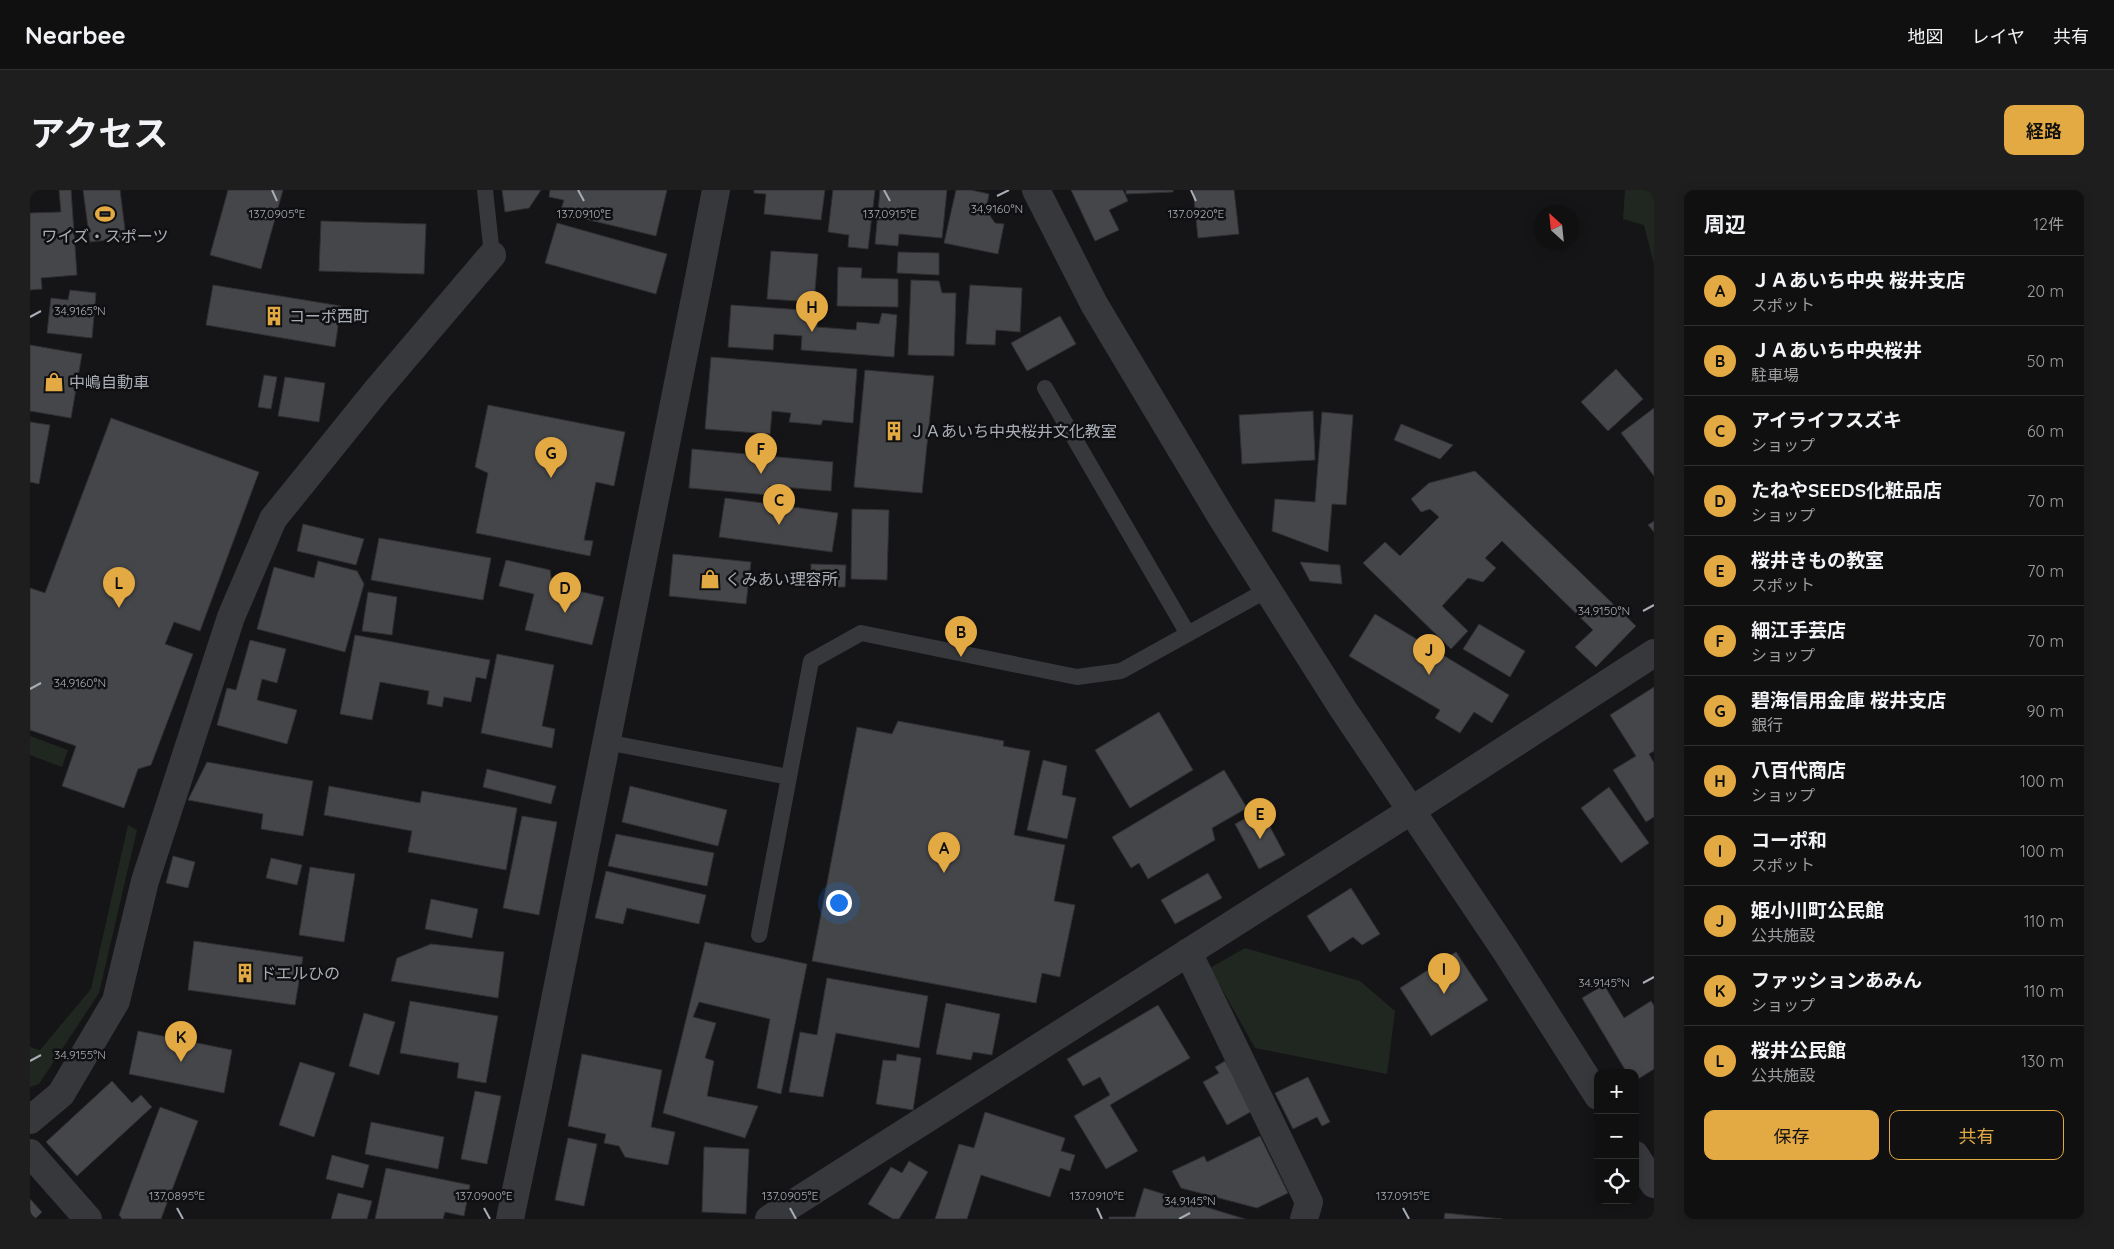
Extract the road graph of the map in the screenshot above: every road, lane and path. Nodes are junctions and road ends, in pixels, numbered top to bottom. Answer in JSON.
{"nodes":[{"id":1,"x":484,"y":190,"type":"edge"},
{"id":2,"x":716,"y":190,"type":"edge"},
{"id":3,"x":1036,"y":190,"type":"edge"},
{"id":4,"x":492,"y":255,"type":"joint"},
{"id":5,"x":1045,"y":388,"type":"dead end"},
{"id":6,"x":1267,"y":590,"type":"junction"},
{"id":7,"x":1188,"y":634,"type":"junction"},
{"id":8,"x":1654,"y":653,"type":"edge"},
{"id":9,"x":606,"y":742,"type":"junction"},
{"id":10,"x":789,"y":777,"type":"junction"},
{"id":11,"x":1412,"y":810,"type":"junction"},
{"id":12,"x":759,"y":935,"type":"dead end"},
{"id":13,"x":1188,"y":952,"type":"junction"},
{"id":14,"x":1594,"y":1090,"type":"edge"},
{"id":15,"x":30,"y":1120,"type":"edge"},
{"id":16,"x":30,"y":1153,"type":"edge"},
{"id":17,"x":778,"y":1218,"type":"edge"},
{"id":18,"x":88,"y":1219,"type":"edge"},
{"id":19,"x":510,"y":1219,"type":"edge"},
{"id":20,"x":1304,"y":1219,"type":"edge"}],
"edges":[{"from":1,"to":4,"type":"lane"},
{"from":2,"to":9,"type":"street"},
{"from":3,"to":6,"type":"street"},
{"from":4,"to":15,"type":"street"},
{"from":5,"to":7,"type":"lane"},
{"from":6,"to":7,"type":"lane"},
{"from":6,"to":11,"type":"street"},
{"from":7,"to":10,"type":"lane"},
{"from":8,"to":11,"type":"street"},
{"from":9,"to":10,"type":"lane"},
{"from":9,"to":19,"type":"street"},
{"from":10,"to":12,"type":"lane"},
{"from":11,"to":13,"type":"street"},
{"from":11,"to":14,"type":"street"},
{"from":13,"to":17,"type":"street"},
{"from":13,"to":20,"type":"street"},
{"from":16,"to":18,"type":"street"}]}
